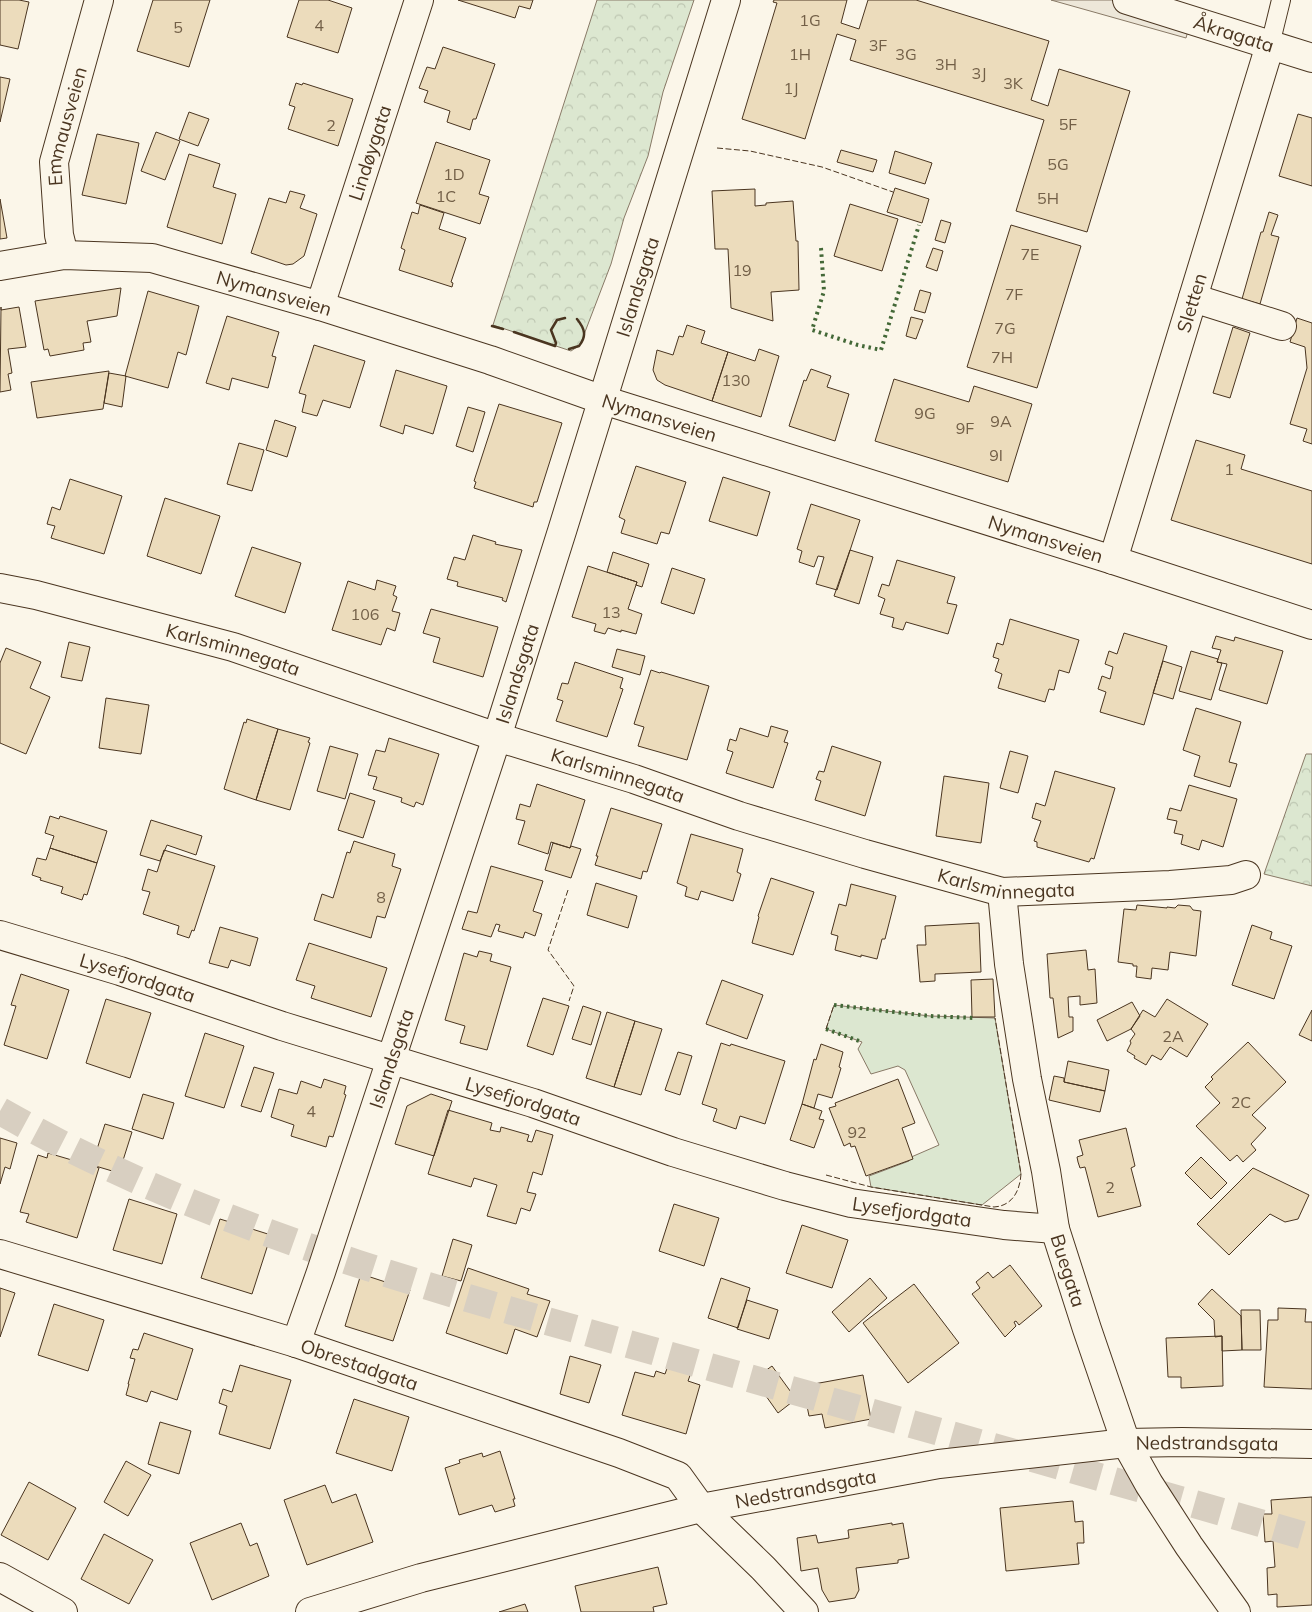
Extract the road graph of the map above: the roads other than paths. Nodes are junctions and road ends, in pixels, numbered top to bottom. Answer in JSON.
{"nodes":[{"id":1,"x":99,"y":0,"type":"edge"},
{"id":2,"x":419,"y":0,"type":"edge"},
{"id":3,"x":726,"y":0,"type":"edge"},
{"id":4,"x":1127,"y":0,"type":"edge"},
{"id":5,"x":1281,"y":0,"type":"edge"},
{"id":6,"x":1270,"y":45,"type":"junction"},
{"id":7,"x":1312,"y":58,"type":"edge"},
{"id":8,"x":64,"y":255,"type":"junction"},
{"id":9,"x":0,"y":266,"type":"edge"},
{"id":10,"x":1193,"y":298,"type":"junction"},
{"id":11,"x":320,"y":306,"type":"junction"},
{"id":12,"x":1282,"y":326,"type":"dead end"},
{"id":13,"x":602,"y":400,"type":"junction"},
{"id":14,"x":1114,"y":560,"type":"junction"},
{"id":15,"x":0,"y":588,"type":"edge"},
{"id":16,"x":1312,"y":625,"type":"edge"},
{"id":17,"x":497,"y":738,"type":"junction"},
{"id":18,"x":1246,"y":875,"type":"dead end"},
{"id":19,"x":1002,"y":892,"type":"junction"},
{"id":20,"x":0,"y":935,"type":"edge"},
{"id":21,"x":391,"y":1058,"type":"junction"},
{"id":22,"x":1055,"y":1229,"type":"junction"},
{"id":23,"x":0,"y":1254,"type":"edge"},
{"id":24,"x":296,"y":1343,"type":"junction"},
{"id":25,"x":1126,"y":1443,"type":"junction"},
{"id":26,"x":1312,"y":1444,"type":"edge"},
{"id":27,"x":701,"y":1508,"type":"junction"},
{"id":28,"x":0,"y":1577,"type":"edge"},
{"id":29,"x":63,"y":1612,"type":"edge"},
{"id":30,"x":310,"y":1612,"type":"edge"},
{"id":31,"x":804,"y":1612,"type":"edge"},
{"id":32,"x":1236,"y":1612,"type":"edge"}],
"edges":[{"from":1,"to":8,"type":"street","name":"Emmausveien"},
{"from":2,"to":11,"type":"street","name":"Lindøygata"},
{"from":3,"to":13,"type":"street","name":"Islandsgata"},
{"from":4,"to":6,"type":"street","name":"Åkragata"},
{"from":5,"to":6,"type":"lane"},
{"from":6,"to":7,"type":"street","name":"Åkragata"},
{"from":6,"to":10,"type":"street","name":"Sletten"},
{"from":8,"to":9,"type":"street","name":"Nymansveien"},
{"from":8,"to":11,"type":"street","name":"Nymansveien"},
{"from":10,"to":12,"type":"street","name":"Sletten"},
{"from":10,"to":14,"type":"street","name":"Sletten"},
{"from":11,"to":13,"type":"street","name":"Nymansveien"},
{"from":13,"to":14,"type":"street","name":"Nymansveien"},
{"from":13,"to":17,"type":"street","name":"Islandsgata"},
{"from":14,"to":16,"type":"street","name":"Nymansveien"},
{"from":15,"to":17,"type":"street","name":"Karlsminnegata"},
{"from":17,"to":19,"type":"street","name":"Karlsminnegata"},
{"from":17,"to":21,"type":"street","name":"Islandsgata"},
{"from":18,"to":19,"type":"street","name":"Karlsminnegata"},
{"from":19,"to":22,"type":"street","name":"Buegata"},
{"from":20,"to":21,"type":"street","name":"Lysefjordgata"},
{"from":21,"to":22,"type":"street","name":"Lysefjordgata"},
{"from":21,"to":24,"type":"street","name":"Islandsgata"},
{"from":22,"to":25,"type":"street","name":"Buegata"},
{"from":23,"to":24,"type":"street","name":"Obrestadgata"},
{"from":24,"to":27,"type":"street","name":"Obrestadgata"},
{"from":25,"to":26,"type":"street","name":"Nedstrandsgata"},
{"from":25,"to":27,"type":"street","name":"Nedstrandsgata"},
{"from":25,"to":32,"type":"street","name":"Buegata"},
{"from":27,"to":30,"type":"street","name":"Nedstrandsgata"},
{"from":27,"to":31,"type":"street","name":"Obrestadgata"},
{"from":28,"to":29,"type":"street"}]}
